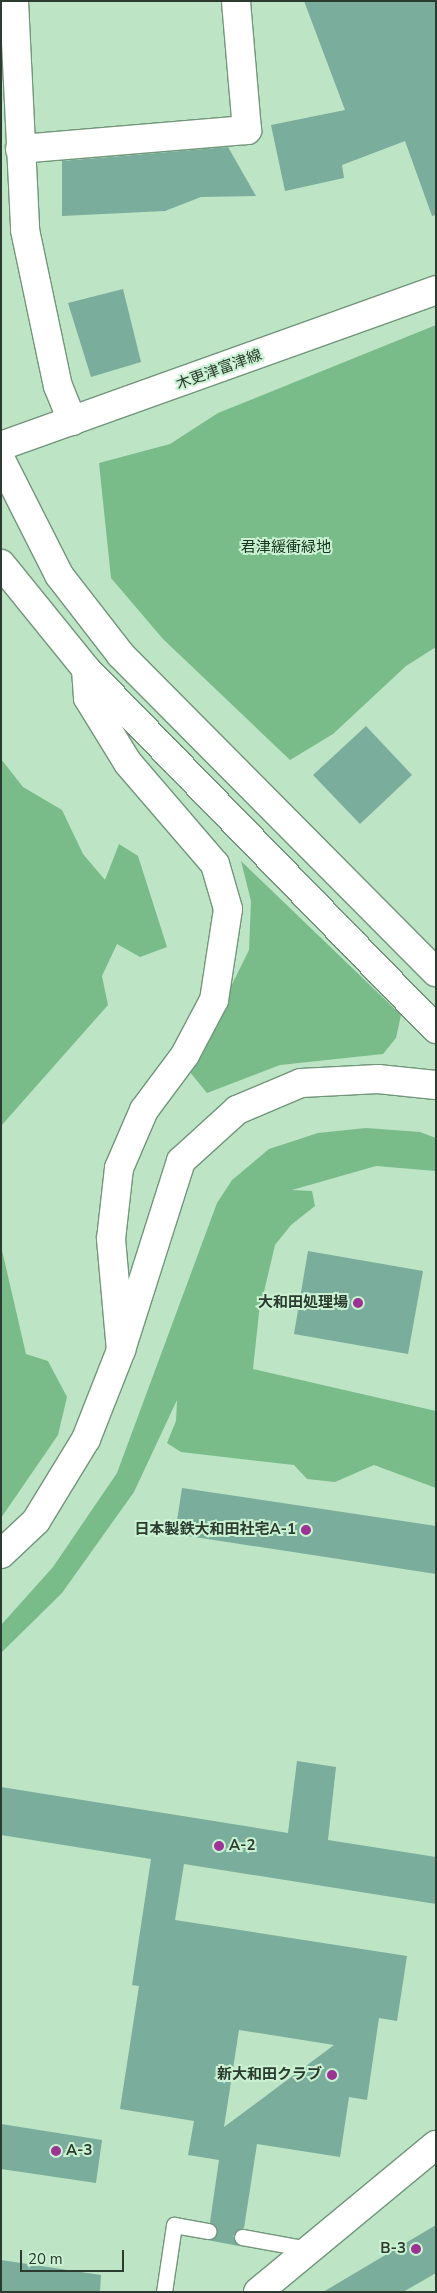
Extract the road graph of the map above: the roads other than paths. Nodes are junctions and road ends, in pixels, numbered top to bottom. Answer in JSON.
{"nodes":[{"id":1,"x":14,"y":1,"type":"edge"},
{"id":2,"x":236,"y":1,"type":"edge"},
{"id":3,"x":20,"y":149,"type":"junction"},
{"id":4,"x":436,"y":290,"type":"edge"},
{"id":5,"x":72,"y":421,"type":"junction"},
{"id":6,"x":1,"y":446,"type":"edge"},
{"id":7,"x":1,"y":460,"type":"edge"},
{"id":8,"x":1,"y":564,"type":"edge"},
{"id":9,"x":86,"y":669,"type":"junction"},
{"id":10,"x":436,"y":972,"type":"edge"},
{"id":11,"x":436,"y":1029,"type":"edge"},
{"id":12,"x":436,"y":1085,"type":"edge"},
{"id":13,"x":121,"y":1350,"type":"junction"},
{"id":14,"x":1,"y":1554,"type":"edge"},
{"id":15,"x":436,"y":2145,"type":"edge"},
{"id":16,"x":208,"y":2231,"type":"dead end"},
{"id":17,"x":242,"y":2237,"type":"dead end"},
{"id":18,"x":309,"y":2250,"type":"junction"},
{"id":19,"x":164,"y":2292,"type":"edge"},
{"id":20,"x":258,"y":2292,"type":"edge"}],
"edges":[{"from":1,"to":3,"type":"street"},
{"from":2,"to":3,"type":"street"},
{"from":3,"to":5,"type":"street"},
{"from":4,"to":5,"type":"street","name":"木更津富津線"},
{"from":5,"to":6,"type":"street","name":"木更津富津線"},
{"from":7,"to":10,"type":"street"},
{"from":8,"to":9,"type":"street"},
{"from":9,"to":11,"type":"street"},
{"from":9,"to":13,"type":"street"},
{"from":12,"to":13,"type":"street"},
{"from":13,"to":14,"type":"street"},
{"from":15,"to":18,"type":"street"},
{"from":16,"to":19,"type":"lane"},
{"from":17,"to":18,"type":"lane"},
{"from":18,"to":20,"type":"street"}]}
